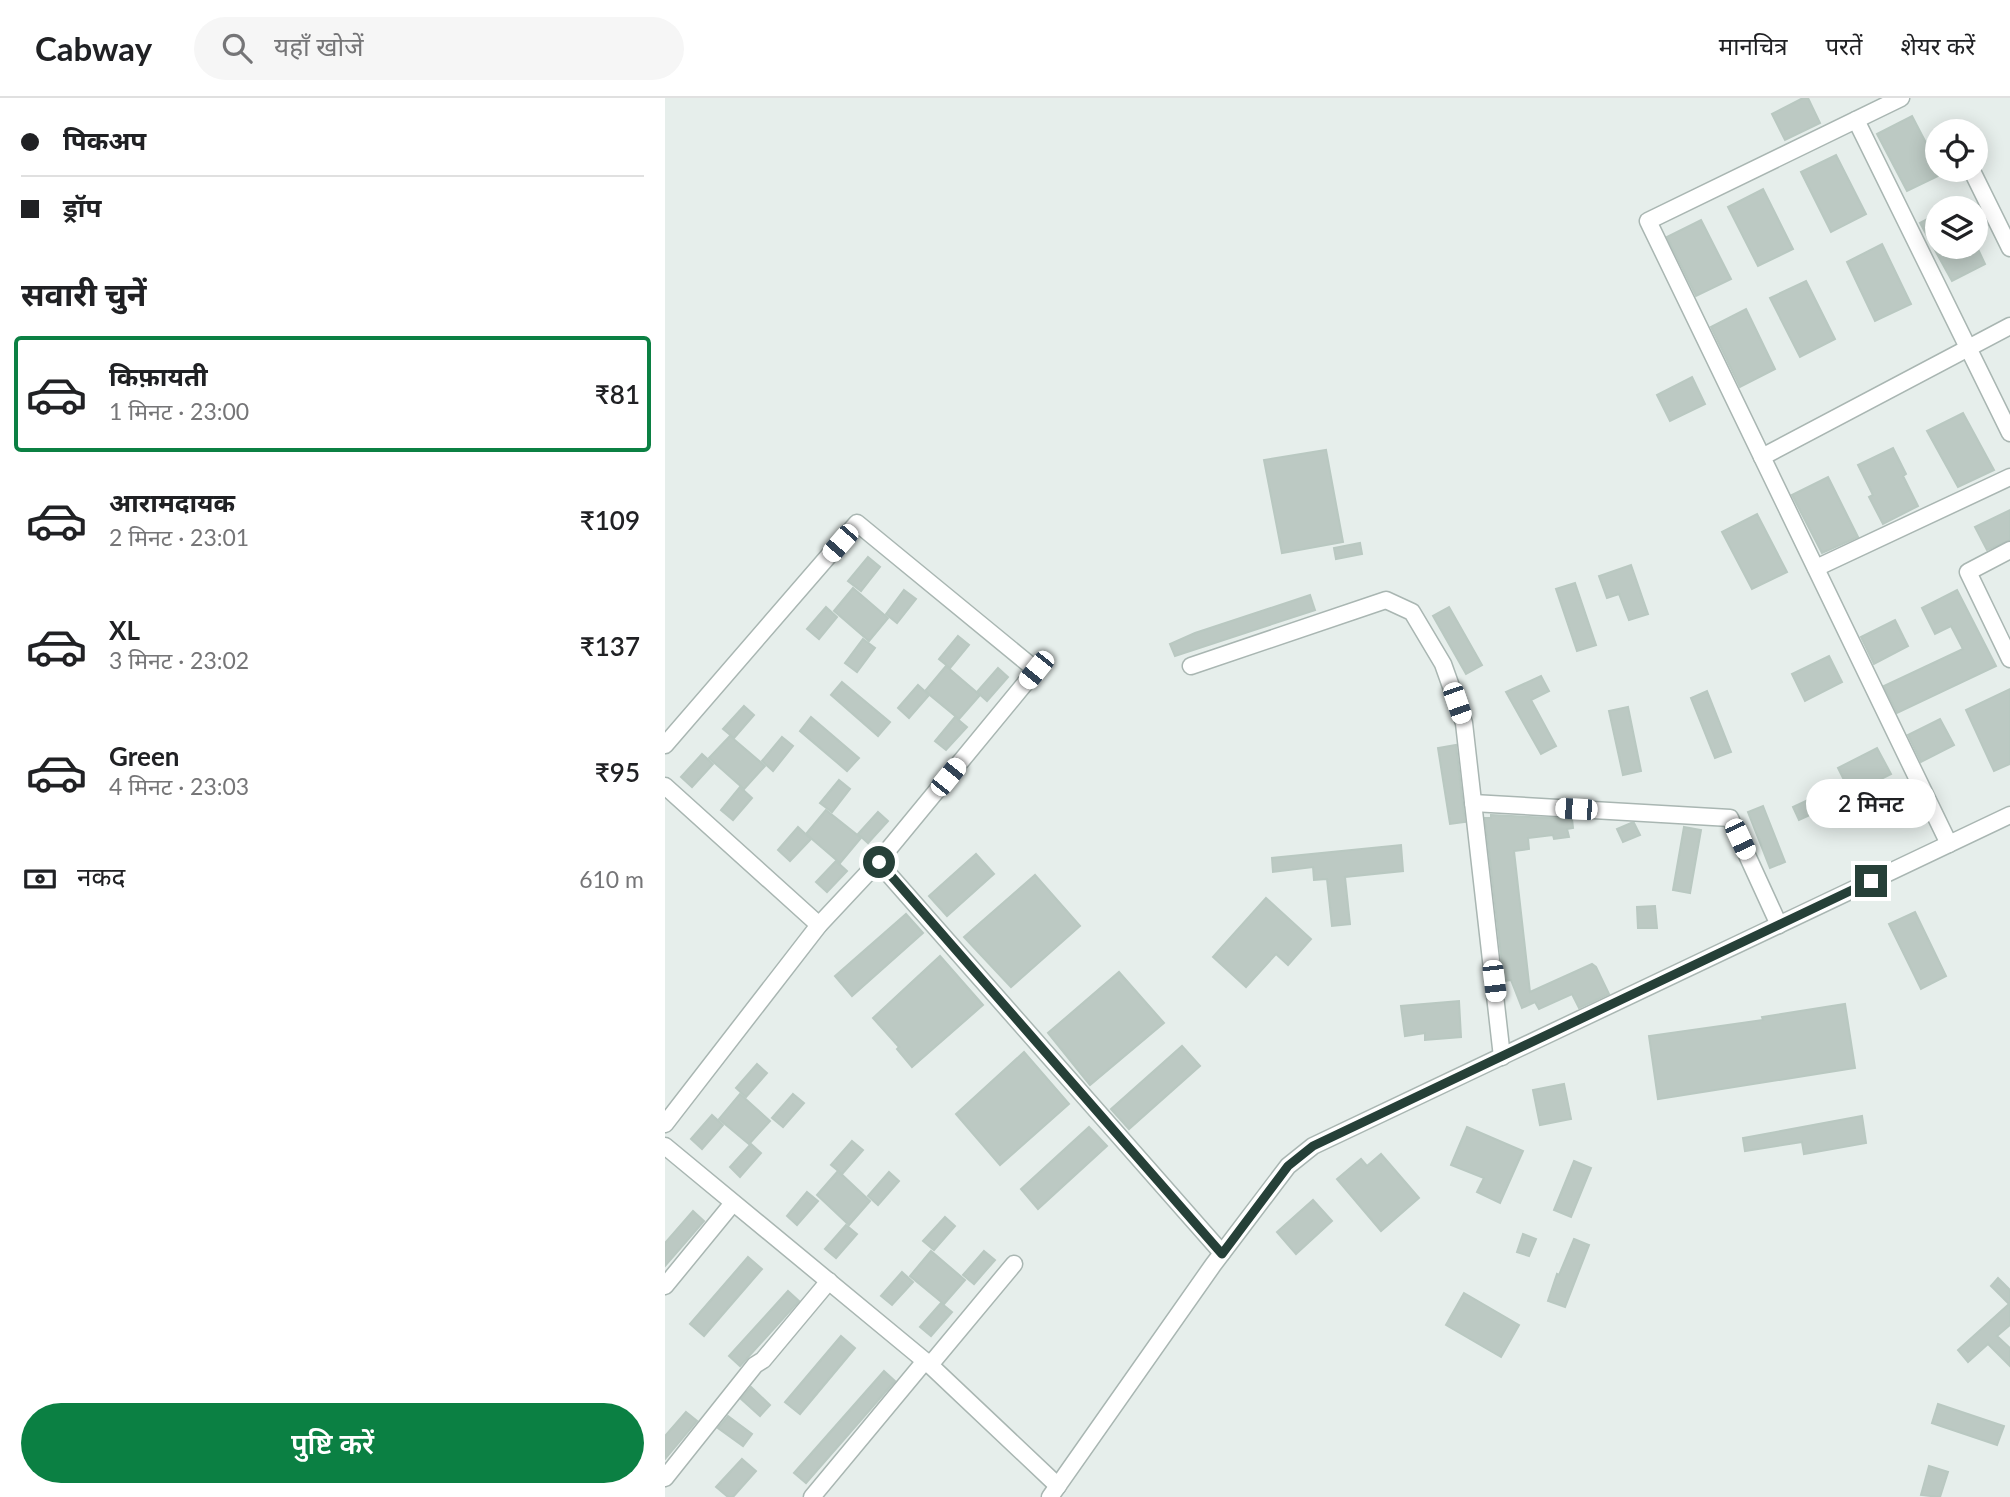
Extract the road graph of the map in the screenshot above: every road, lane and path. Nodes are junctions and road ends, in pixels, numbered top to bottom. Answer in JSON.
{"nodes":[{"id":1,"x":1901,"y":98,"type":"edge"},
{"id":2,"x":1856,"y":120,"type":"junction"},
{"id":3,"x":1977,"y":182,"type":"edge"},
{"id":4,"x":2010,"y":248,"type":"edge"},
{"id":5,"x":2010,"y":327,"type":"edge"},
{"id":6,"x":1968,"y":348,"type":"junction"},
{"id":7,"x":2010,"y":433,"type":"edge"},
{"id":8,"x":1762,"y":457,"type":"junction"},
{"id":9,"x":2010,"y":477,"type":"edge"},
{"id":10,"x":2010,"y":551,"type":"edge"},
{"id":11,"x":1816,"y":568,"type":"junction"},
{"id":12,"x":2010,"y":659,"type":"edge"},
{"id":13,"x":1191,"y":666,"type":"dead end"},
{"id":14,"x":665,"y":745,"type":"edge"},
{"id":15,"x":665,"y":786,"type":"edge"},
{"id":16,"x":1473,"y":803,"type":"junction"},
{"id":17,"x":2010,"y":815,"type":"edge"},
{"id":18,"x":1949,"y":844,"type":"junction"},
{"id":19,"x":879,"y":862,"type":"junction"},
{"id":20,"x":820,"y":925,"type":"junction"},
{"id":21,"x":1779,"y":925,"type":"junction"},
{"id":22,"x":1502,"y":1058,"type":"junction"},
{"id":23,"x":665,"y":1124,"type":"edge"},
{"id":24,"x":665,"y":1146,"type":"edge"},
{"id":25,"x":733,"y":1203,"type":"junction"},
{"id":26,"x":1222,"y":1254,"type":"junction"},
{"id":27,"x":1014,"y":1264,"type":"dead end"},
{"id":28,"x":829,"y":1281,"type":"junction"},
{"id":29,"x":665,"y":1286,"type":"edge"},
{"id":30,"x":927,"y":1363,"type":"junction"},
{"id":31,"x":665,"y":1478,"type":"edge"},
{"id":32,"x":1054,"y":1492,"type":"edge"},
{"id":33,"x":812,"y":1497,"type":"edge"}],
"edges":[{"from":1,"to":2,"type":"street"},
{"from":2,"to":6,"type":"street"},
{"from":2,"to":8,"type":"street"},
{"from":3,"to":4,"type":"street"},
{"from":5,"to":6,"type":"street"},
{"from":6,"to":7,"type":"street"},
{"from":6,"to":8,"type":"street"},
{"from":8,"to":11,"type":"street"},
{"from":9,"to":11,"type":"street"},
{"from":10,"to":12,"type":"street"},
{"from":11,"to":18,"type":"street"},
{"from":13,"to":16,"type":"street"},
{"from":14,"to":19,"type":"street"},
{"from":15,"to":20,"type":"street"},
{"from":16,"to":21,"type":"street"},
{"from":16,"to":22,"type":"street"},
{"from":17,"to":18,"type":"street"},
{"from":18,"to":21,"type":"street"},
{"from":19,"to":20,"type":"street"},
{"from":19,"to":26,"type":"street"},
{"from":20,"to":23,"type":"street"},
{"from":21,"to":22,"type":"street"},
{"from":22,"to":26,"type":"street"},
{"from":24,"to":25,"type":"street"},
{"from":25,"to":28,"type":"street"},
{"from":25,"to":29,"type":"street"},
{"from":26,"to":32,"type":"street"},
{"from":27,"to":30,"type":"street"},
{"from":28,"to":30,"type":"street"},
{"from":28,"to":31,"type":"street"},
{"from":30,"to":32,"type":"street"},
{"from":30,"to":33,"type":"street"}]}
